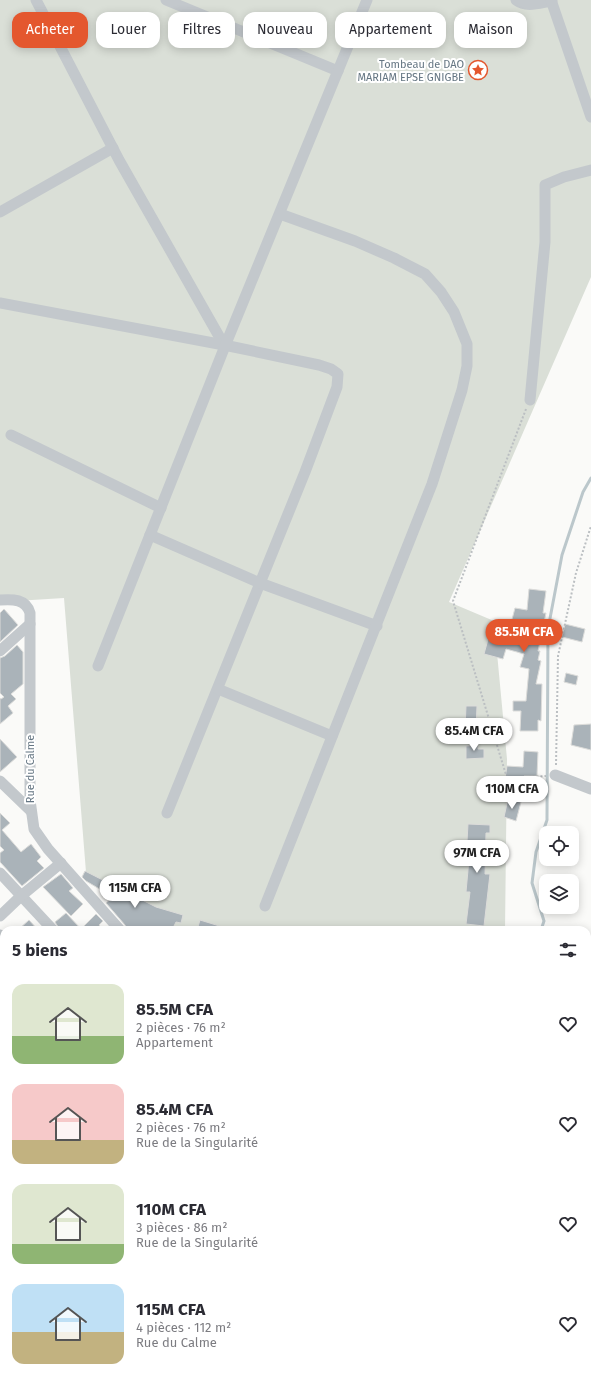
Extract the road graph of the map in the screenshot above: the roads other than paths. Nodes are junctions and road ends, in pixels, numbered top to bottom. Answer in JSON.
{"nodes":[{"id":1,"x":36,"y":0,"type":"edge"},
{"id":2,"x":166,"y":0,"type":"edge"},
{"id":3,"x":367,"y":0,"type":"edge"},
{"id":4,"x":516,"y":0,"type":"edge"},
{"id":5,"x":551,"y":0,"type":"edge"},
{"id":6,"x":180,"y":3,"type":"edge"},
{"id":7,"x":338,"y":71,"type":"junction"},
{"id":8,"x":591,"y":117,"type":"edge"},
{"id":9,"x":113,"y":148,"type":"junction"},
{"id":10,"x":591,"y":170,"type":"edge"},
{"id":11,"x":0,"y":212,"type":"edge"},
{"id":12,"x":280,"y":214,"type":"junction"},
{"id":13,"x":0,"y":303,"type":"edge"},
{"id":14,"x":224,"y":345,"type":"junction"},
{"id":15,"x":530,"y":400,"type":"road end"},
{"id":16,"x":11,"y":435,"type":"dead end"},
{"id":17,"x":161,"y":508,"type":"junction"},
{"id":18,"x":150,"y":535,"type":"junction"},
{"id":19,"x":260,"y":583,"type":"junction"},
{"id":20,"x":0,"y":600,"type":"edge"},
{"id":21,"x":30,"y":624,"type":"junction"},
{"id":22,"x":377,"y":626,"type":"junction"},
{"id":23,"x":0,"y":651,"type":"edge"},
{"id":24,"x":98,"y":666,"type":"dead end"},
{"id":25,"x":218,"y":689,"type":"junction"},
{"id":26,"x":332,"y":736,"type":"junction"},
{"id":27,"x":556,"y":775,"type":"road end"},
{"id":28,"x":0,"y":781,"type":"edge"},
{"id":29,"x":591,"y":789,"type":"edge"},
{"id":30,"x":31,"y":811,"type":"junction"},
{"id":31,"x":166,"y":813,"type":"dead end"},
{"id":32,"x":61,"y":863,"type":"junction"},
{"id":33,"x":0,"y":873,"type":"edge"},
{"id":34,"x":21,"y":896,"type":"junction"},
{"id":35,"x":265,"y":906,"type":"dead end"},
{"id":36,"x":0,"y":916,"type":"edge"},
{"id":37,"x":48,"y":926,"type":"edge"},
{"id":38,"x":116,"y":926,"type":"edge"}],
"edges":[{"from":1,"to":9,"type":"street"},
{"from":2,"to":6,"type":"street"},
{"from":3,"to":7,"type":"street"},
{"from":4,"to":5,"type":"street"},
{"from":5,"to":8,"type":"street"},
{"from":6,"to":7,"type":"street"},
{"from":7,"to":12,"type":"street"},
{"from":9,"to":11,"type":"street"},
{"from":9,"to":14,"type":"street"},
{"from":10,"to":15,"type":"street"},
{"from":12,"to":14,"type":"street"},
{"from":12,"to":22,"type":"street"},
{"from":13,"to":14,"type":"street"},
{"from":14,"to":17,"type":"street"},
{"from":14,"to":19,"type":"street"},
{"from":16,"to":17,"type":"street"},
{"from":17,"to":18,"type":"street"},
{"from":18,"to":19,"type":"street"},
{"from":18,"to":24,"type":"street"},
{"from":19,"to":22,"type":"street"},
{"from":19,"to":25,"type":"street"},
{"from":20,"to":21,"type":"street","name":"Rue du Calme"},
{"from":21,"to":23,"type":"street"},
{"from":21,"to":30,"type":"street","name":"Rue du Calme"},
{"from":22,"to":26,"type":"street"},
{"from":25,"to":26,"type":"street"},
{"from":25,"to":31,"type":"street"},
{"from":26,"to":35,"type":"street"},
{"from":27,"to":29,"type":"street"},
{"from":28,"to":30,"type":"street"},
{"from":30,"to":32,"type":"street","name":"Rue du Calme"},
{"from":32,"to":34,"type":"street"},
{"from":32,"to":38,"type":"street","name":"Rue du Calme"},
{"from":33,"to":34,"type":"street"},
{"from":34,"to":36,"type":"street"},
{"from":34,"to":37,"type":"street"}]}
